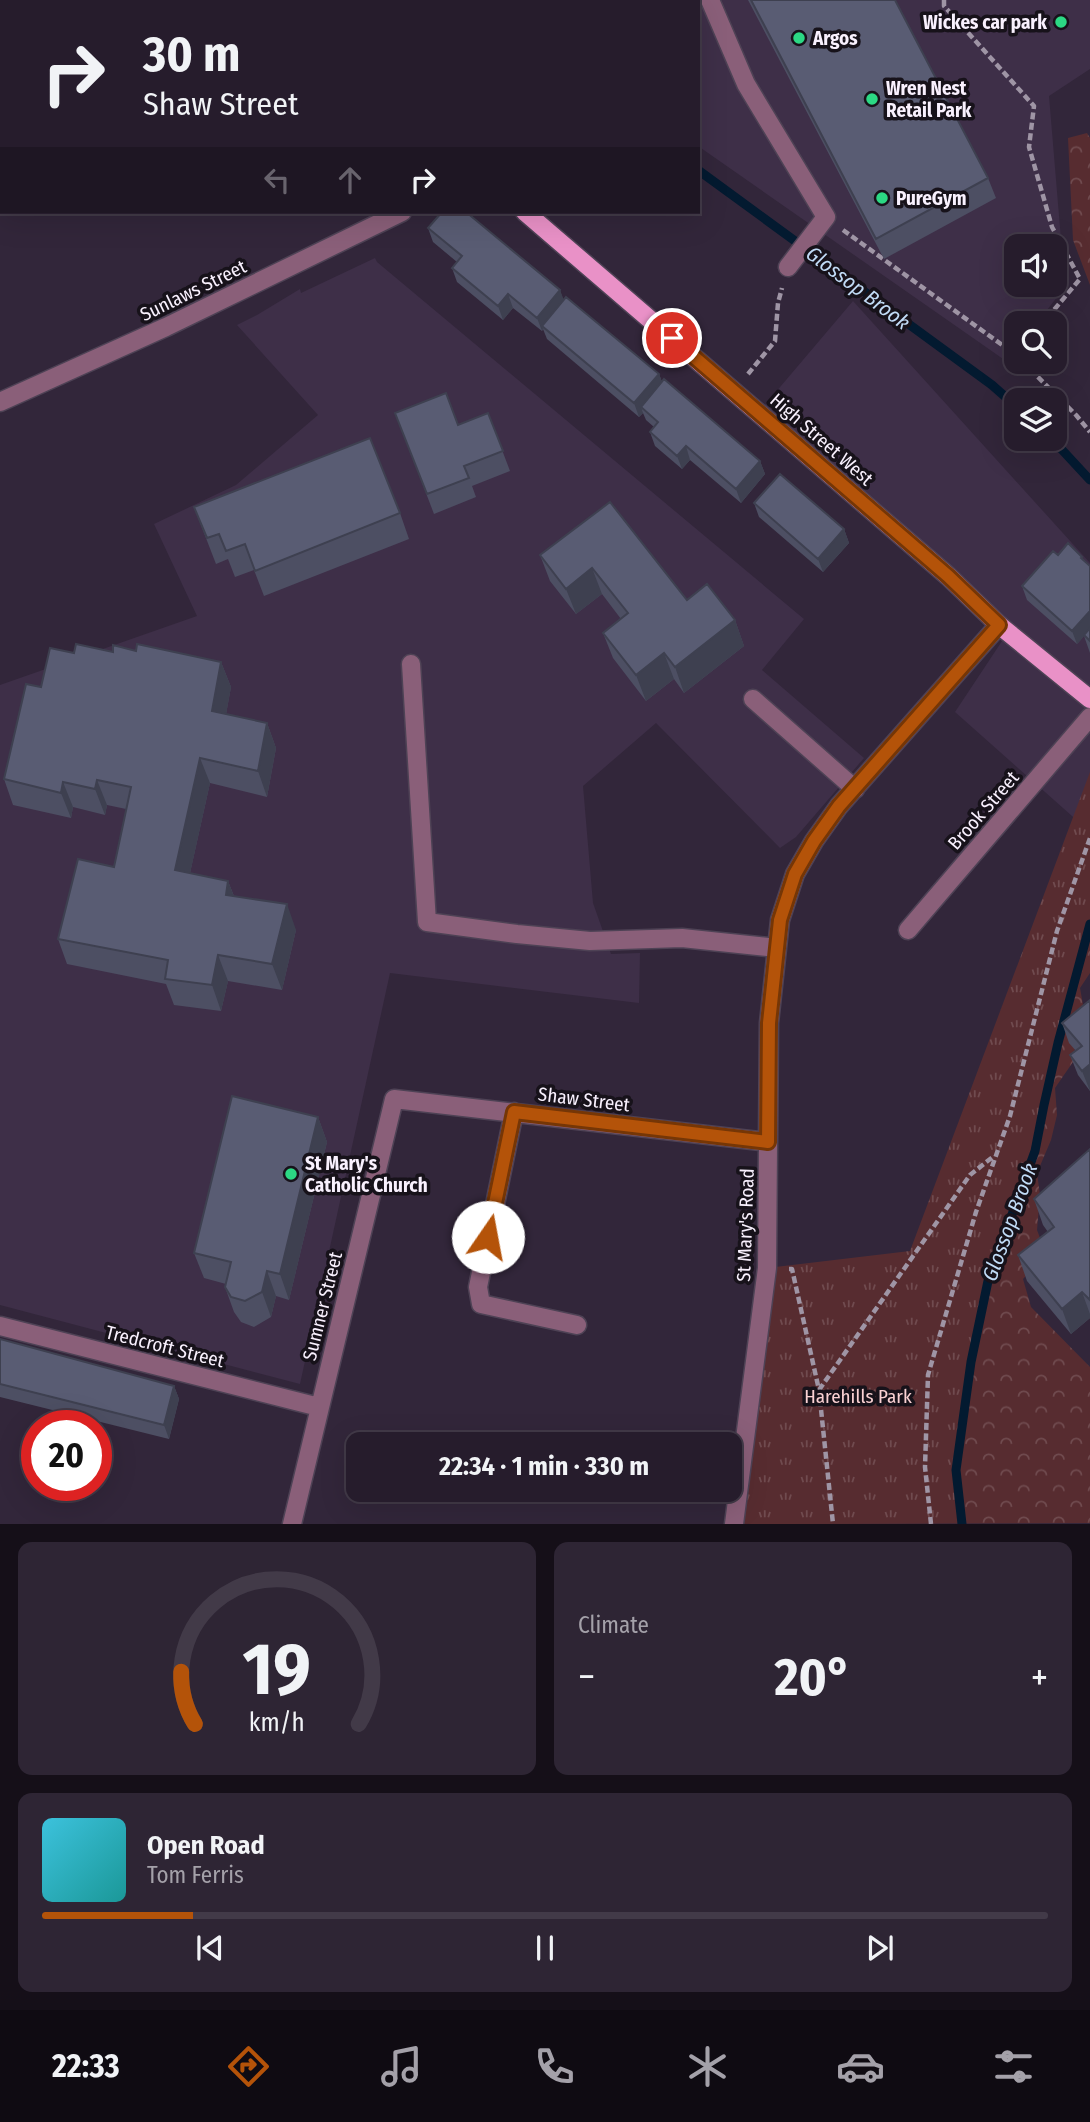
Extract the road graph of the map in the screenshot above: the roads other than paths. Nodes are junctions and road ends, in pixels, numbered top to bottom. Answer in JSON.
{"nodes":[{"id":1,"x":710,"y":0,"type":"edge"},
{"id":2,"x":398,"y":214,"type":"edge"},
{"id":3,"x":527,"y":214,"type":"edge"},
{"id":4,"x":788,"y":267,"type":"road end"},
{"id":5,"x":0,"y":402,"type":"edge"},
{"id":6,"x":999,"y":625,"type":"junction"},
{"id":7,"x":411,"y":664,"type":"dead end"},
{"id":8,"x":753,"y":699,"type":"dead end"},
{"id":9,"x":1090,"y":699,"type":"edge"},
{"id":10,"x":1090,"y":717,"type":"edge"},
{"id":11,"x":855,"y":789,"type":"junction"},
{"id":12,"x":908,"y":930,"type":"dead end"},
{"id":13,"x":777,"y":948,"type":"junction"},
{"id":14,"x":394,"y":1099,"type":"joint"},
{"id":15,"x":514,"y":1112,"type":"junction"},
{"id":16,"x":768,"y":1142,"type":"junction"},
{"id":17,"x":577,"y":1325,"type":"dead end"},
{"id":18,"x":0,"y":1326,"type":"edge"},
{"id":19,"x":319,"y":1407,"type":"junction"},
{"id":20,"x":292,"y":1524,"type":"edge"},
{"id":21,"x":734,"y":1524,"type":"edge"}],
"edges":[{"from":1,"to":4,"type":"street"},
{"from":2,"to":5,"type":"street","name":"Sunlaws Street"},
{"from":3,"to":6,"type":"main road","name":"High Street West"},
{"from":6,"to":9,"type":"main road","name":"High Street West"},
{"from":6,"to":11,"type":"street","name":"St Mary's Road"},
{"from":7,"to":13,"type":"street"},
{"from":8,"to":11,"type":"street"},
{"from":10,"to":12,"type":"street","name":"Brook Street"},
{"from":11,"to":13,"type":"street","name":"St Mary's Road"},
{"from":13,"to":16,"type":"street","name":"St Mary's Road"},
{"from":14,"to":15,"type":"street","name":"Shaw Street"},
{"from":14,"to":19,"type":"street","name":"Sumner Street"},
{"from":15,"to":16,"type":"street","name":"Shaw Street"},
{"from":15,"to":17,"type":"street"},
{"from":16,"to":21,"type":"street","name":"St Mary's Road"},
{"from":18,"to":19,"type":"street","name":"Tredcroft Street"},
{"from":19,"to":20,"type":"street","name":"Sumner Street"}]}
